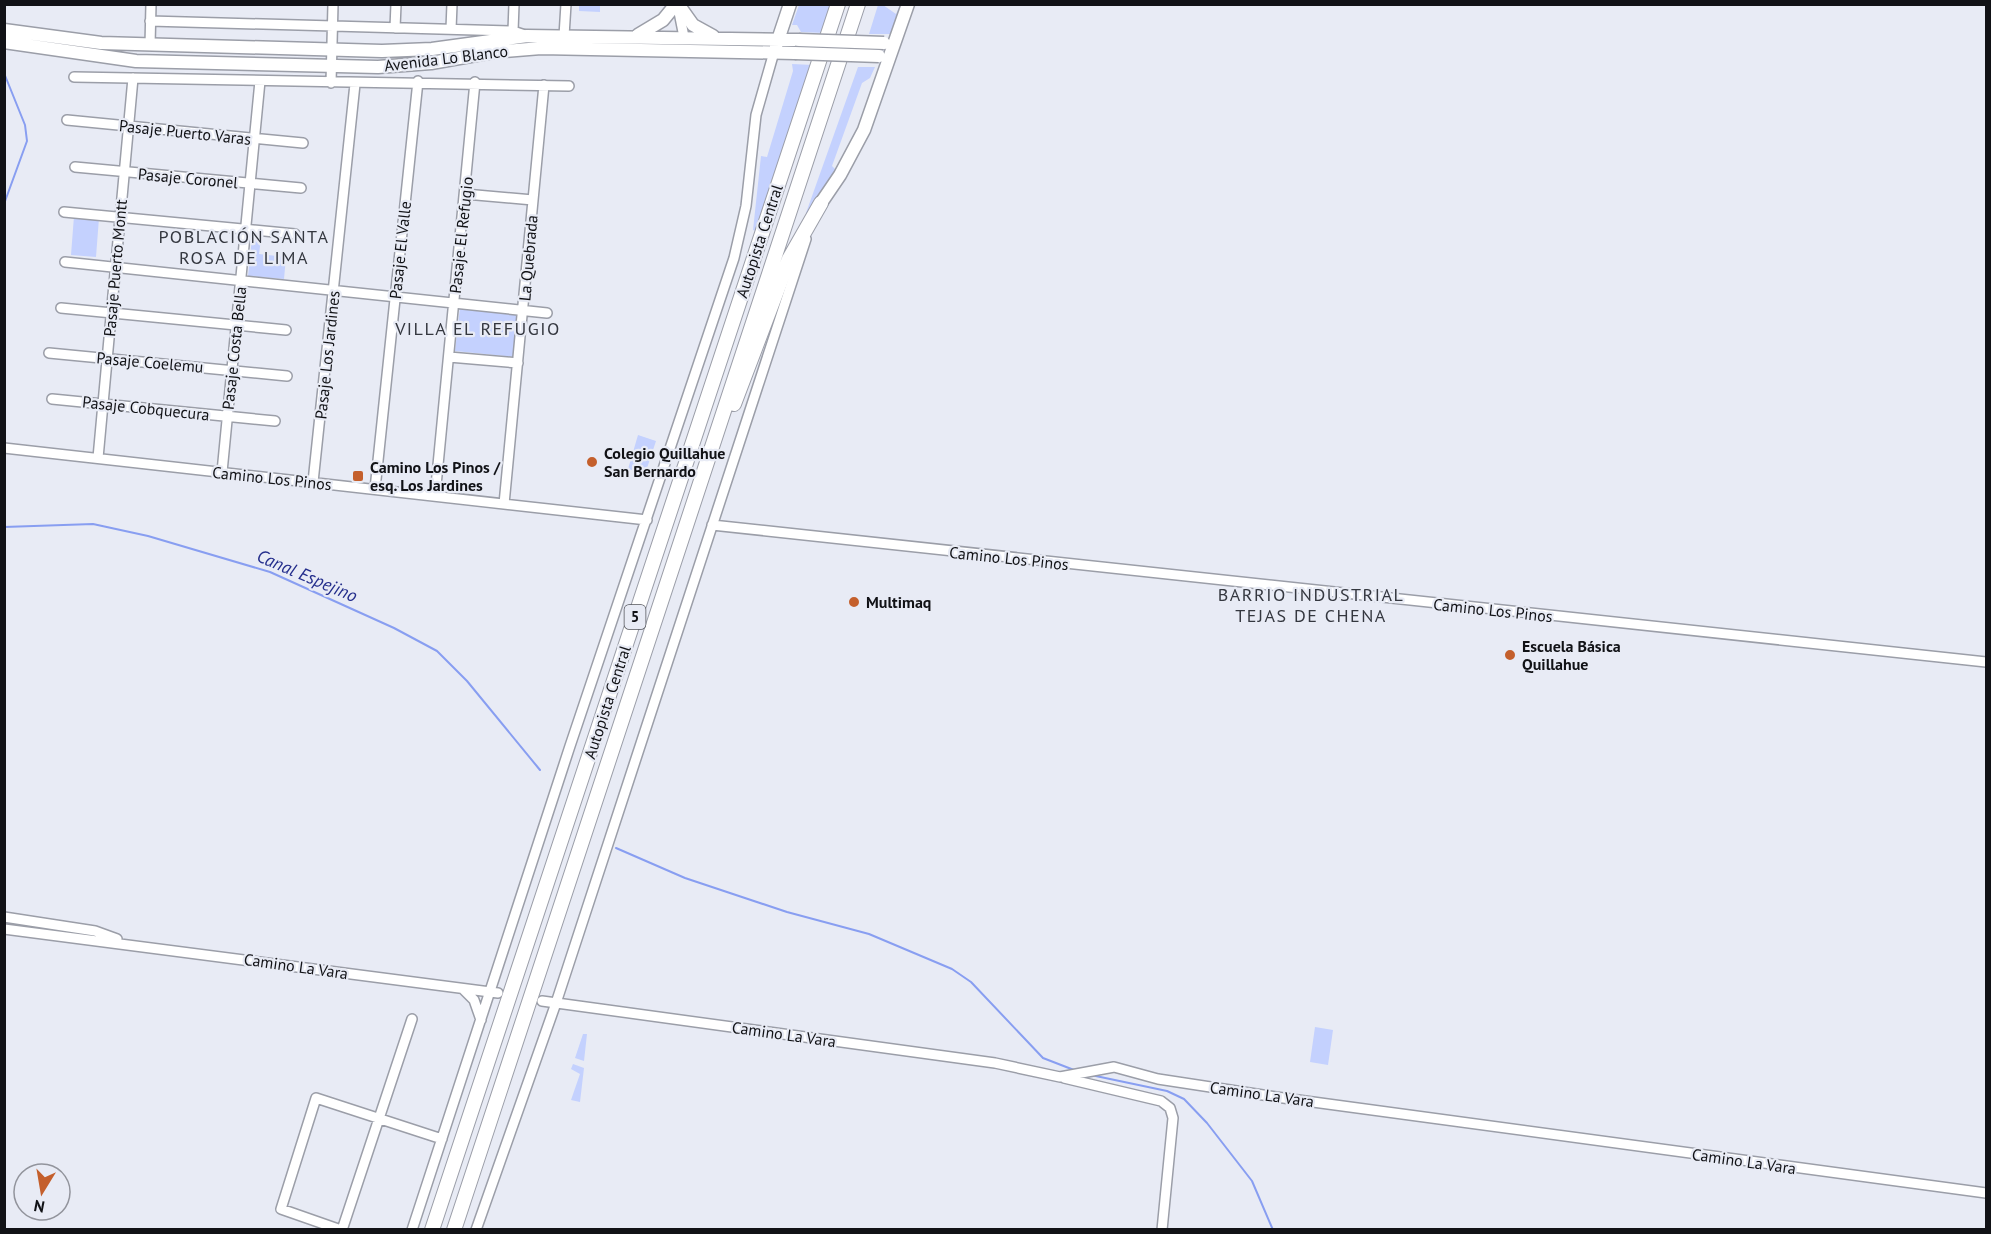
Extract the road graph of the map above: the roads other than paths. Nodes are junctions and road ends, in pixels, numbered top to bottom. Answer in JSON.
{"nodes":[{"id":1,"x":150,"y":4,"type":"edge"},
{"id":2,"x":333,"y":4,"type":"edge"},
{"id":3,"x":396,"y":4,"type":"edge"},
{"id":4,"x":452,"y":4,"type":"edge"},
{"id":5,"x":514,"y":4,"type":"edge"},
{"id":6,"x":566,"y":4,"type":"edge"},
{"id":7,"x":677,"y":4,"type":"edge"},
{"id":8,"x":790,"y":4,"type":"edge"},
{"id":9,"x":838,"y":4,"type":"edge"},
{"id":10,"x":858,"y":4,"type":"edge"},
{"id":11,"x":908,"y":4,"type":"edge"},
{"id":12,"x":150,"y":21,"type":"junction"},
{"id":13,"x":332,"y":26,"type":"junction"},
{"id":14,"x":395,"y":28,"type":"junction"},
{"id":15,"x":451,"y":29,"type":"junction"},
{"id":16,"x":513,"y":31,"type":"junction"},
{"id":17,"x":6,"y":36,"type":"edge"},
{"id":18,"x":527,"y":36,"type":"junction"},
{"id":19,"x":564,"y":36,"type":"junction"},
{"id":20,"x":633,"y":36,"type":"junction"},
{"id":21,"x":684,"y":37,"type":"junction"},
{"id":22,"x":717,"y":38,"type":"junction"},
{"id":23,"x":778,"y":39,"type":"junction"},
{"id":24,"x":889,"y":43,"type":"junction"},
{"id":25,"x":150,"y":45,"type":"junction"},
{"id":26,"x":331,"y":49,"type":"junction"},
{"id":27,"x":694,"y":50,"type":"junction"},
{"id":28,"x":774,"y":52,"type":"junction"},
{"id":29,"x":884,"y":56,"type":"junction"},
{"id":30,"x":331,"y":66,"type":"junction"},
{"id":31,"x":74,"y":77,"type":"dead end"},
{"id":32,"x":133,"y":78,"type":"junction"},
{"id":33,"x":260,"y":81,"type":"junction"},
{"id":34,"x":418,"y":81,"type":"junction"},
{"id":35,"x":475,"y":82,"type":"junction"},
{"id":36,"x":331,"y":83,"type":"junction"},
{"id":37,"x":356,"y":84,"type":"junction"},
{"id":38,"x":544,"y":85,"type":"junction"},
{"id":39,"x":569,"y":86,"type":"dead end"},
{"id":40,"x":67,"y":120,"type":"dead end"},
{"id":41,"x":129,"y":126,"type":"junction"},
{"id":42,"x":254,"y":139,"type":"junction"},
{"id":43,"x":303,"y":144,"type":"dead end"},
{"id":44,"x":75,"y":167,"type":"dead end"},
{"id":45,"x":124,"y":172,"type":"junction"},
{"id":46,"x":250,"y":184,"type":"junction"},
{"id":47,"x":301,"y":188,"type":"dead end"},
{"id":48,"x":465,"y":194,"type":"junction"},
{"id":49,"x":533,"y":200,"type":"junction"},
{"id":50,"x":821,"y":203,"type":"junction"},
{"id":51,"x":64,"y":212,"type":"dead end"},
{"id":52,"x":120,"y":217,"type":"junction"},
{"id":53,"x":246,"y":229,"type":"junction"},
{"id":54,"x":295,"y":234,"type":"dead end"},
{"id":55,"x":65,"y":262,"type":"dead end"},
{"id":56,"x":116,"y":267,"type":"junction"},
{"id":57,"x":241,"y":279,"type":"junction"},
{"id":58,"x":334,"y":288,"type":"junction"},
{"id":59,"x":396,"y":296,"type":"junction"},
{"id":60,"x":454,"y":302,"type":"junction"},
{"id":61,"x":61,"y":308,"type":"dead end"},
{"id":62,"x":523,"y":310,"type":"junction"},
{"id":63,"x":111,"y":313,"type":"junction"},
{"id":64,"x":547,"y":313,"type":"dead end"},
{"id":65,"x":236,"y":325,"type":"junction"},
{"id":66,"x":286,"y":330,"type":"dead end"},
{"id":67,"x":49,"y":353,"type":"dead end"},
{"id":68,"x":449,"y":357,"type":"junction"},
{"id":69,"x":107,"y":358,"type":"junction"},
{"id":70,"x":518,"y":363,"type":"junction"},
{"id":71,"x":232,"y":370,"type":"junction"},
{"id":72,"x":287,"y":376,"type":"dead end"},
{"id":73,"x":52,"y":399,"type":"dead end"},
{"id":74,"x":103,"y":404,"type":"junction"},
{"id":75,"x":227,"y":416,"type":"junction"},
{"id":76,"x":275,"y":421,"type":"dead end"},
{"id":77,"x":716,"y":437,"type":"junction"},
{"id":78,"x":4,"y":448,"type":"edge"},
{"id":79,"x":98,"y":458,"type":"junction"},
{"id":80,"x":222,"y":472,"type":"junction"},
{"id":81,"x":313,"y":482,"type":"junction"},
{"id":82,"x":375,"y":489,"type":"junction"},
{"id":83,"x":435,"y":496,"type":"junction"},
{"id":84,"x":504,"y":504,"type":"junction"},
{"id":85,"x":647,"y":520,"type":"junction"},
{"id":86,"x":712,"y":525,"type":"junction"},
{"id":87,"x":1986,"y":662,"type":"edge"},
{"id":88,"x":4,"y":917,"type":"edge"},
{"id":89,"x":4,"y":929,"type":"edge"},
{"id":90,"x":130,"y":944,"type":"junction"},
{"id":91,"x":461,"y":988,"type":"junction"},
{"id":92,"x":495,"y":993,"type":"junction"},
{"id":93,"x":542,"y":1001,"type":"dead end"},
{"id":94,"x":556,"y":1003,"type":"junction"},
{"id":95,"x":412,"y":1019,"type":"dead end"},
{"id":96,"x":481,"y":1023,"type":"junction"},
{"id":97,"x":1065,"y":1076,"type":"junction"},
{"id":98,"x":379,"y":1119,"type":"junction"},
{"id":99,"x":442,"y":1139,"type":"junction"},
{"id":100,"x":1986,"y":1193,"type":"edge"},
{"id":101,"x":341,"y":1230,"type":"edge"},
{"id":102,"x":412,"y":1230,"type":"edge"},
{"id":103,"x":432,"y":1230,"type":"edge"},
{"id":104,"x":454,"y":1230,"type":"edge"},
{"id":105,"x":476,"y":1230,"type":"edge"},
{"id":106,"x":1161,"y":1230,"type":"edge"}],
"edges":[{"from":1,"to":12,"type":"street"},
{"from":2,"to":13,"type":"street"},
{"from":3,"to":14,"type":"street"},
{"from":4,"to":15,"type":"street"},
{"from":5,"to":16,"type":"street"},
{"from":6,"to":19,"type":"street"},
{"from":7,"to":20,"type":"main road"},
{"from":7,"to":21,"type":"street"},
{"from":7,"to":22,"type":"main road"},
{"from":8,"to":23,"type":"main road"},
{"from":9,"to":103,"type":"highway","name":"Autopista Central","number":"5"},
{"from":10,"to":77,"type":"highway","name":"Autopista Central","number":"5"},
{"from":11,"to":24,"type":"main road"},
{"from":12,"to":13,"type":"street","name":"Avenida Lo Blanco"},
{"from":12,"to":25,"type":"street"},
{"from":13,"to":14,"type":"street","name":"Avenida Lo Blanco"},
{"from":13,"to":26,"type":"street"},
{"from":14,"to":15,"type":"street","name":"Avenida Lo Blanco"},
{"from":15,"to":16,"type":"street","name":"Avenida Lo Blanco"},
{"from":16,"to":18,"type":"street","name":"Avenida Lo Blanco"},
{"from":17,"to":25,"type":"main road","name":"Avenida Lo Blanco"},
{"from":17,"to":30,"type":"main road","name":"Avenida Lo Blanco"},
{"from":18,"to":19,"type":"main road","name":"Avenida Lo Blanco"},
{"from":18,"to":26,"type":"main road","name":"Avenida Lo Blanco"},
{"from":19,"to":20,"type":"main road","name":"Avenida Lo Blanco"},
{"from":20,"to":21,"type":"main road","name":"Avenida Lo Blanco"},
{"from":21,"to":22,"type":"main road","name":"Avenida Lo Blanco"},
{"from":21,"to":27,"type":"main road"},
{"from":22,"to":23,"type":"main road","name":"Avenida Lo Blanco"},
{"from":23,"to":24,"type":"main road","name":"Avenida Lo Blanco","bridge":true},
{"from":23,"to":28,"type":"main road"},
{"from":24,"to":29,"type":"main road"},
{"from":25,"to":26,"type":"main road","name":"Avenida Lo Blanco"},
{"from":26,"to":30,"type":"street"},
{"from":27,"to":28,"type":"main road","name":"Avenida Lo Blanco"},
{"from":27,"to":30,"type":"main road","name":"Avenida Lo Blanco"},
{"from":28,"to":29,"type":"main road","name":"Avenida Lo Blanco","bridge":true},
{"from":28,"to":85,"type":"street"},
{"from":29,"to":50,"type":"main road"},
{"from":30,"to":36,"type":"street"},
{"from":31,"to":32,"type":"street","name":"Avenida Lo Blanco"},
{"from":32,"to":33,"type":"street","name":"Avenida Lo Blanco"},
{"from":32,"to":41,"type":"street","name":"Pasaje Puerto Montt"},
{"from":33,"to":36,"type":"street","name":"Avenida Lo Blanco"},
{"from":33,"to":42,"type":"street","name":"Pasaje Costa Bella"},
{"from":34,"to":35,"type":"street","name":"Avenida Lo Blanco"},
{"from":34,"to":37,"type":"street","name":"Avenida Lo Blanco"},
{"from":34,"to":59,"type":"street","name":"Pasaje El Valle"},
{"from":35,"to":38,"type":"street","name":"Avenida Lo Blanco"},
{"from":35,"to":48,"type":"street","name":"Pasaje El Refugio"},
{"from":36,"to":37,"type":"street","name":"Avenida Lo Blanco"},
{"from":37,"to":58,"type":"street","name":"Pasaje Los Jardines"},
{"from":38,"to":39,"type":"street","name":"Avenida Lo Blanco"},
{"from":38,"to":49,"type":"street","name":"La Quebrada"},
{"from":40,"to":41,"type":"street","name":"Pasaje Puerto Varas"},
{"from":41,"to":42,"type":"street","name":"Pasaje Puerto Varas"},
{"from":41,"to":45,"type":"street","name":"Pasaje Puerto Montt"},
{"from":42,"to":43,"type":"street","name":"Pasaje Puerto Varas"},
{"from":42,"to":46,"type":"street","name":"Pasaje Costa Bella"},
{"from":44,"to":45,"type":"street","name":"Pasaje Coronel"},
{"from":45,"to":46,"type":"street","name":"Pasaje Coronel"},
{"from":45,"to":52,"type":"street","name":"Pasaje Puerto Montt"},
{"from":46,"to":47,"type":"street","name":"Pasaje Coronel"},
{"from":46,"to":53,"type":"street","name":"Pasaje Costa Bella"},
{"from":48,"to":49,"type":"street"},
{"from":48,"to":60,"type":"street","name":"Pasaje El Refugio"},
{"from":49,"to":62,"type":"street","name":"La Quebrada"},
{"from":50,"to":77,"type":"highway"},
{"from":50,"to":86,"type":"street"},
{"from":51,"to":52,"type":"street"},
{"from":52,"to":53,"type":"street"},
{"from":52,"to":56,"type":"street","name":"Pasaje Puerto Montt"},
{"from":53,"to":54,"type":"street"},
{"from":53,"to":57,"type":"street","name":"Pasaje Costa Bella"},
{"from":55,"to":56,"type":"street"},
{"from":56,"to":57,"type":"street"},
{"from":56,"to":63,"type":"street","name":"Pasaje Puerto Montt"},
{"from":57,"to":58,"type":"street"},
{"from":57,"to":65,"type":"street","name":"Pasaje Costa Bella"},
{"from":58,"to":59,"type":"street"},
{"from":58,"to":81,"type":"street","name":"Pasaje Los Jardines"},
{"from":59,"to":60,"type":"street"},
{"from":59,"to":82,"type":"street","name":"Pasaje El Valle"},
{"from":60,"to":62,"type":"street"},
{"from":60,"to":68,"type":"street","name":"Pasaje El Refugio"},
{"from":61,"to":63,"type":"street"},
{"from":62,"to":64,"type":"street"},
{"from":62,"to":70,"type":"street","name":"La Quebrada"},
{"from":63,"to":65,"type":"street"},
{"from":63,"to":69,"type":"street","name":"Pasaje Puerto Montt"},
{"from":65,"to":66,"type":"street"},
{"from":65,"to":71,"type":"street","name":"Pasaje Costa Bella"},
{"from":67,"to":69,"type":"street","name":"Pasaje Coelemu"},
{"from":68,"to":70,"type":"street"},
{"from":68,"to":83,"type":"street","name":"Pasaje El Refugio"},
{"from":69,"to":71,"type":"street","name":"Pasaje Coelemu"},
{"from":69,"to":74,"type":"street","name":"Pasaje Puerto Montt"},
{"from":70,"to":84,"type":"street","name":"La Quebrada"},
{"from":71,"to":72,"type":"street","name":"Pasaje Coelemu"},
{"from":71,"to":75,"type":"street","name":"Pasaje Costa Bella"},
{"from":73,"to":74,"type":"street","name":"Pasaje Cobquecura"},
{"from":74,"to":75,"type":"street","name":"Pasaje Cobquecura"},
{"from":74,"to":79,"type":"street","name":"Pasaje Puerto Montt"},
{"from":75,"to":76,"type":"street","name":"Pasaje Cobquecura"},
{"from":75,"to":80,"type":"street","name":"Pasaje Costa Bella"},
{"from":77,"to":104,"type":"highway","name":"Autopista Central","number":"5"},
{"from":78,"to":79,"type":"street","name":"Camino Los Pinos"},
{"from":79,"to":80,"type":"street","name":"Camino Los Pinos"},
{"from":80,"to":81,"type":"street","name":"Camino Los Pinos"},
{"from":81,"to":82,"type":"street","name":"Camino Los Pinos"},
{"from":82,"to":83,"type":"street","name":"Camino Los Pinos"},
{"from":83,"to":84,"type":"street","name":"Camino Los Pinos"},
{"from":84,"to":85,"type":"street","name":"Camino Los Pinos"},
{"from":85,"to":92,"type":"street"},
{"from":86,"to":87,"type":"street","name":"Camino Los Pinos"},
{"from":86,"to":94,"type":"street"},
{"from":88,"to":90,"type":"street","name":"Camino La Vara"},
{"from":89,"to":90,"type":"street","name":"Camino La Vara"},
{"from":90,"to":91,"type":"street","name":"Camino La Vara"},
{"from":91,"to":92,"type":"street","name":"Camino La Vara"},
{"from":91,"to":96,"type":"street"},
{"from":92,"to":96,"type":"street"},
{"from":93,"to":94,"type":"street","name":"Camino La Vara"},
{"from":94,"to":97,"type":"street","name":"Camino La Vara"},
{"from":94,"to":105,"type":"street"},
{"from":95,"to":98,"type":"street"},
{"from":96,"to":99,"type":"street"},
{"from":97,"to":100,"type":"street","name":"Camino La Vara"},
{"from":97,"to":106,"type":"street"},
{"from":98,"to":99,"type":"street"},
{"from":98,"to":101,"type":"street"},
{"from":98,"to":101,"type":"street"},
{"from":99,"to":102,"type":"street"}]}
